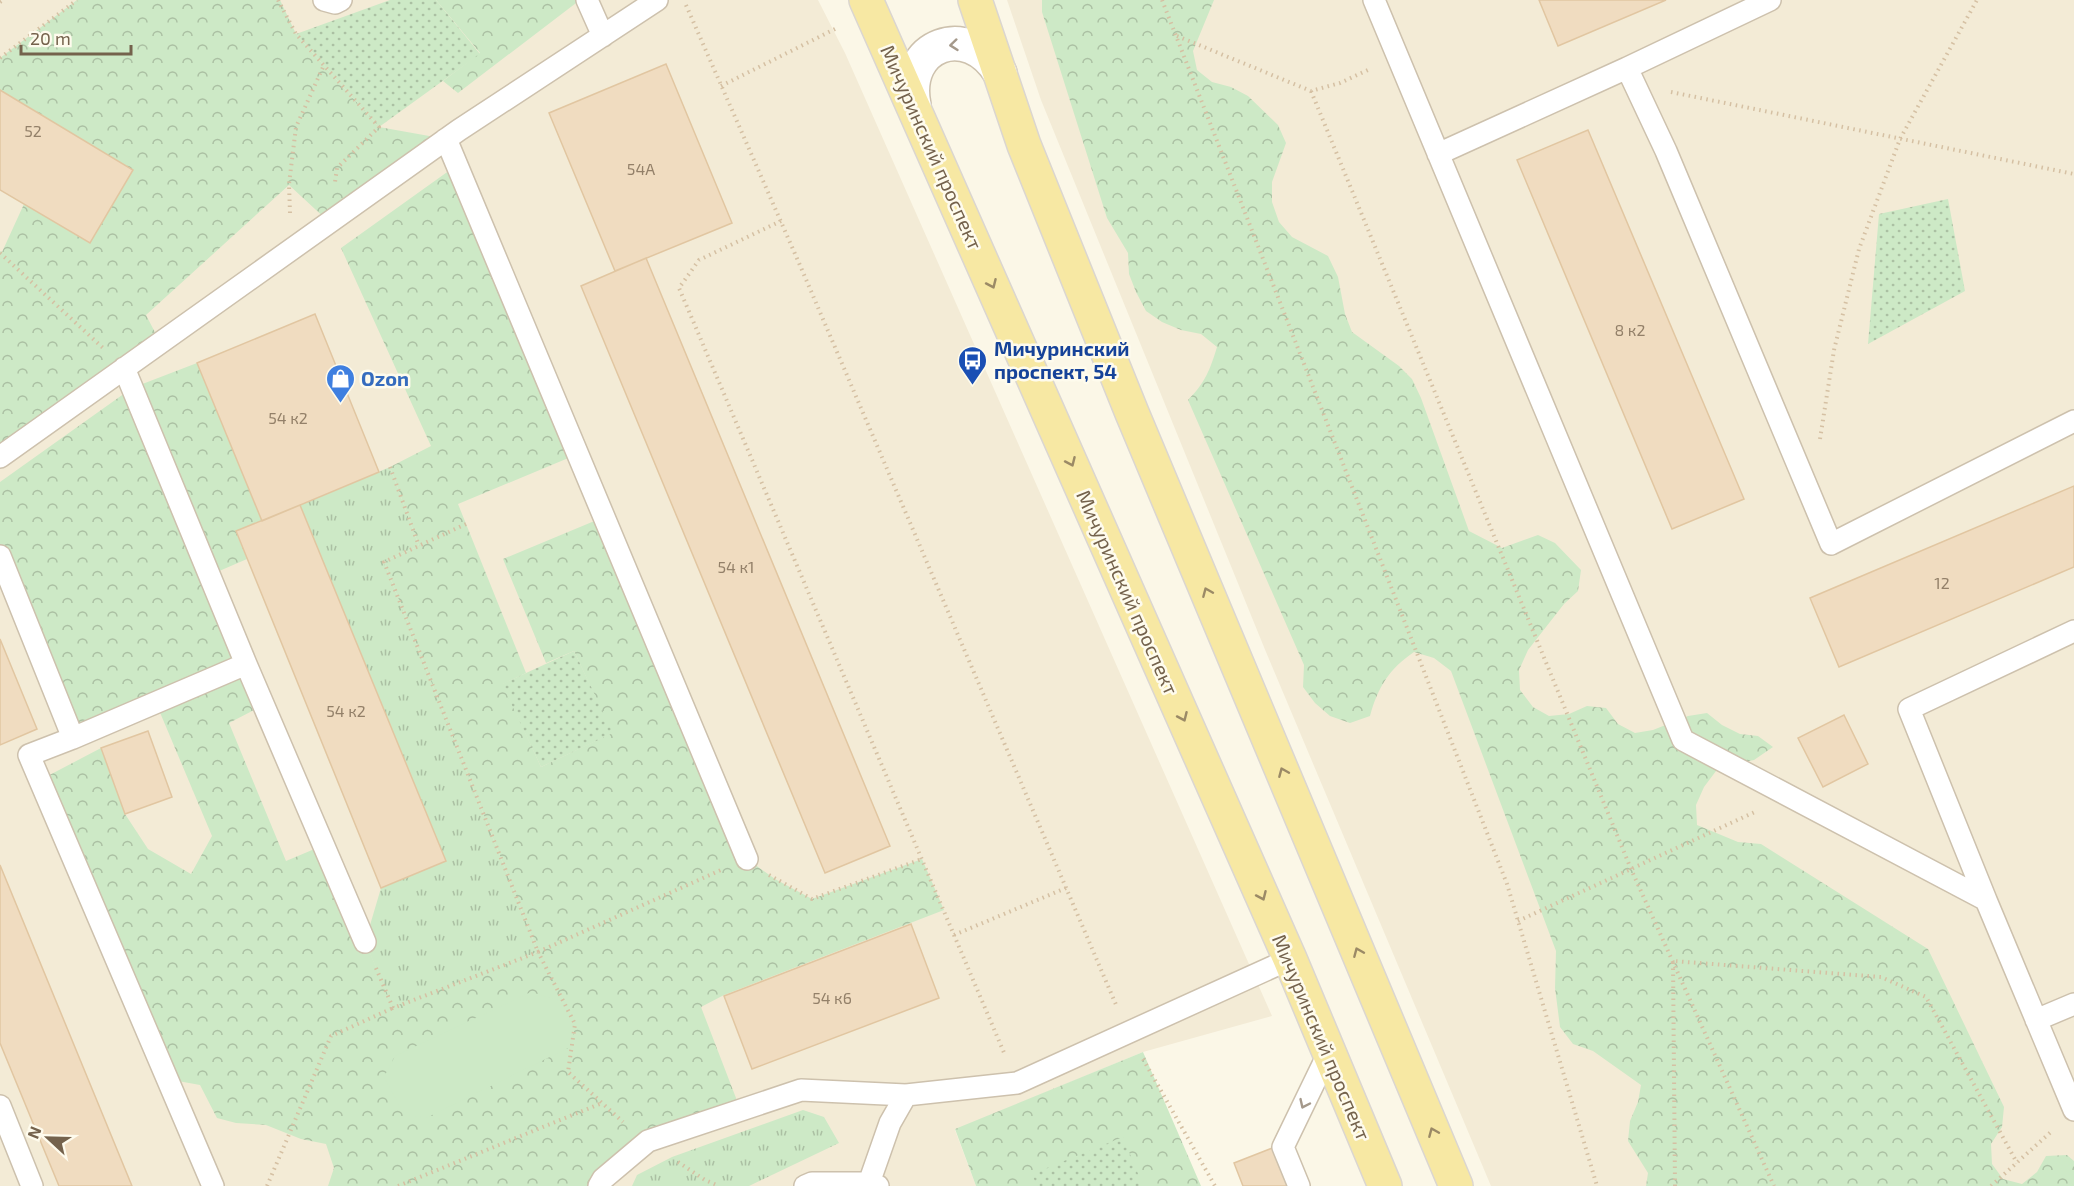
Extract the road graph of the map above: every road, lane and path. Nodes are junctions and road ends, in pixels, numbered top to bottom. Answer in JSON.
{"nodes":[{"id":1,"x":77,"y":0,"type":"edge"},
{"id":2,"x":278,"y":0,"type":"edge"},
{"id":3,"x":324,"y":0,"type":"edge"},
{"id":4,"x":341,"y":0,"type":"edge"},
{"id":5,"x":587,"y":0,"type":"edge"},
{"id":6,"x":657,"y":0,"type":"edge"},
{"id":7,"x":684,"y":0,"type":"edge"},
{"id":8,"x":975,"y":0,"type":"edge"},
{"id":9,"x":1162,"y":0,"type":"edge"},
{"id":10,"x":1374,"y":0,"type":"edge"},
{"id":11,"x":1770,"y":0,"type":"edge"},
{"id":12,"x":1977,"y":0,"type":"edge"},
{"id":13,"x":869,"y":5,"type":"edge"},
{"id":14,"x":603,"y":36,"type":"junction"},
{"id":15,"x":1176,"y":36,"type":"junction"},
{"id":16,"x":1397,"y":56,"type":"junction"},
{"id":17,"x":0,"y":58,"type":"edge"},
{"id":18,"x":324,"y":64,"type":"junction"},
{"id":19,"x":1000,"y":73,"type":"junction"},
{"id":20,"x":1631,"y":76,"type":"junction"},
{"id":21,"x":721,"y":86,"type":"junction"},
{"id":22,"x":1311,"y":91,"type":"junction"},
{"id":23,"x":914,"y":105,"type":"junction"},
{"id":24,"x":446,"y":139,"type":"junction"},
{"id":25,"x":1900,"y":139,"type":"junction"},
{"id":26,"x":1438,"y":154,"type":"junction"},
{"id":27,"x":2074,"y":174,"type":"edge"},
{"id":28,"x":781,"y":221,"type":"junction"},
{"id":29,"x":329,"y":222,"type":"junction"},
{"id":30,"x":292,"y":248,"type":"junction"},
{"id":31,"x":0,"y":253,"type":"edge"},
{"id":32,"x":124,"y":368,"type":"junction"},
{"id":33,"x":2074,"y":421,"type":"edge"},
{"id":34,"x":1820,"y":441,"type":"dead end"},
{"id":35,"x":0,"y":457,"type":"edge"},
{"id":36,"x":390,"y":467,"type":"dead end"},
{"id":37,"x":466,"y":524,"type":"dead end"},
{"id":38,"x":419,"y":546,"type":"junction"},
{"id":39,"x":0,"y":556,"type":"edge"},
{"id":40,"x":2074,"y":631,"type":"edge"},
{"id":41,"x":246,"y":664,"type":"junction"},
{"id":42,"x":74,"y":738,"type":"junction"},
{"id":43,"x":1789,"y":796,"type":"junction"},
{"id":44,"x":747,"y":859,"type":"junction"},
{"id":45,"x":922,"y":859,"type":"junction"},
{"id":46,"x":1631,"y":869,"type":"junction"},
{"id":47,"x":1066,"y":888,"type":"junction"},
{"id":48,"x":1986,"y":900,"type":"junction"},
{"id":49,"x":1518,"y":921,"type":"junction"},
{"id":50,"x":954,"y":935,"type":"junction"},
{"id":51,"x":365,"y":942,"type":"joint"},
{"id":52,"x":538,"y":952,"type":"junction"},
{"id":53,"x":1290,"y":959,"type":"junction"},
{"id":54,"x":1673,"y":961,"type":"junction"},
{"id":55,"x":2074,"y":1004,"type":"edge"},
{"id":56,"x":393,"y":1008,"type":"junction"},
{"id":57,"x":2036,"y":1020,"type":"junction"},
{"id":58,"x":1128,"y":1033,"type":"junction"},
{"id":59,"x":1329,"y":1052,"type":"junction"},
{"id":60,"x":1017,"y":1083,"type":"junction"},
{"id":61,"x":906,"y":1095,"type":"junction"},
{"id":62,"x":602,"y":1102,"type":"junction"},
{"id":63,"x":0,"y":1106,"type":"edge"},
{"id":64,"x":2074,"y":1110,"type":"edge"},
{"id":65,"x":2058,"y":1126,"type":"dead end"},
{"id":66,"x":648,"y":1141,"type":"junction"},
{"id":67,"x":2017,"y":1163,"type":"junction"},
{"id":68,"x":874,"y":1184,"type":"edge"},
{"id":69,"x":32,"y":1186,"type":"edge"},
{"id":70,"x":213,"y":1186,"type":"edge"},
{"id":71,"x":267,"y":1186,"type":"edge"},
{"id":72,"x":398,"y":1186,"type":"edge"},
{"id":73,"x":599,"y":1186,"type":"edge"},
{"id":74,"x":718,"y":1186,"type":"edge"},
{"id":75,"x":805,"y":1186,"type":"edge"},
{"id":76,"x":1215,"y":1186,"type":"edge"},
{"id":77,"x":1299,"y":1186,"type":"edge"},
{"id":78,"x":1385,"y":1186,"type":"edge"},
{"id":79,"x":1456,"y":1186,"type":"edge"},
{"id":80,"x":1597,"y":1186,"type":"edge"},
{"id":81,"x":1675,"y":1186,"type":"edge"},
{"id":82,"x":1774,"y":1186,"type":"edge"},
{"id":83,"x":1991,"y":1186,"type":"edge"}],
"edges":[{"from":1,"to":17,"type":"path"},
{"from":2,"to":18,"type":"path"},
{"from":3,"to":4,"type":"lane"},
{"from":5,"to":14,"type":"lane"},
{"from":6,"to":14,"type":"lane"},
{"from":7,"to":21,"type":"path"},
{"from":8,"to":19,"type":"main road"},
{"from":9,"to":15,"type":"path"},
{"from":10,"to":16,"type":"lane"},
{"from":11,"to":20,"type":"lane"},
{"from":12,"to":25,"type":"path"},
{"from":13,"to":21,"type":"path"},
{"from":13,"to":23,"type":"main road","name":"Мичуринский проспект"},
{"from":14,"to":24,"type":"lane"},
{"from":15,"to":22,"type":"path"},
{"from":15,"to":49,"type":"path"},
{"from":16,"to":22,"type":"path"},
{"from":16,"to":26,"type":"lane"},
{"from":18,"to":29,"type":"path"},
{"from":18,"to":30,"type":"path"},
{"from":19,"to":23,"type":"street","one_way":true},
{"from":79,"to":19,"type":"main road","one_way":true},
{"from":20,"to":25,"type":"path"},
{"from":20,"to":26,"type":"lane"},
{"from":20,"to":33,"type":"lane"},
{"from":21,"to":28,"type":"path"},
{"from":22,"to":46,"type":"path"},
{"from":23,"to":53,"type":"main road","name":"Мичуринский проспект","one_way":true},
{"from":24,"to":29,"type":"lane"},
{"from":24,"to":44,"type":"lane"},
{"from":25,"to":27,"type":"path"},
{"from":25,"to":34,"type":"path"},
{"from":26,"to":43,"type":"lane"},
{"from":28,"to":45,"type":"path"},
{"from":28,"to":47,"type":"path"},
{"from":29,"to":30,"type":"lane"},
{"from":30,"to":32,"type":"lane"},
{"from":31,"to":32,"type":"path"},
{"from":32,"to":35,"type":"lane"},
{"from":32,"to":41,"type":"lane"},
{"from":36,"to":38,"type":"path"},
{"from":37,"to":38,"type":"path"},
{"from":38,"to":52,"type":"path"},
{"from":39,"to":42,"type":"lane"},
{"from":40,"to":48,"type":"lane"},
{"from":41,"to":42,"type":"lane"},
{"from":41,"to":51,"type":"lane"},
{"from":42,"to":70,"type":"lane"},
{"from":43,"to":46,"type":"path"},
{"from":43,"to":48,"type":"lane"},
{"from":44,"to":45,"type":"path"},
{"from":44,"to":52,"type":"path"},
{"from":45,"to":50,"type":"path"},
{"from":46,"to":49,"type":"path"},
{"from":46,"to":54,"type":"path"},
{"from":47,"to":50,"type":"path"},
{"from":47,"to":58,"type":"path"},
{"from":48,"to":57,"type":"lane"},
{"from":49,"to":80,"type":"path"},
{"from":50,"to":60,"type":"path"},
{"from":51,"to":56,"type":"path"},
{"from":52,"to":56,"type":"path"},
{"from":52,"to":62,"type":"path"},
{"from":53,"to":58,"type":"lane"},
{"from":53,"to":59,"type":"main road","name":"Мичуринский проспект"},
{"from":54,"to":67,"type":"path"},
{"from":54,"to":81,"type":"path"},
{"from":54,"to":82,"type":"path"},
{"from":55,"to":57,"type":"lane"},
{"from":56,"to":71,"type":"path"},
{"from":57,"to":64,"type":"lane"},
{"from":58,"to":60,"type":"lane"},
{"from":58,"to":76,"type":"path"},
{"from":59,"to":77,"type":"lane","one_way":true},
{"from":59,"to":78,"type":"main road","name":"Мичуринский проспект"},
{"from":60,"to":61,"type":"lane"},
{"from":61,"to":66,"type":"lane"},
{"from":61,"to":68,"type":"lane"},
{"from":62,"to":66,"type":"path"},
{"from":62,"to":72,"type":"path"},
{"from":63,"to":69,"type":"lane"},
{"from":65,"to":67,"type":"path"},
{"from":66,"to":73,"type":"lane"},
{"from":66,"to":74,"type":"path"},
{"from":67,"to":83,"type":"path"},
{"from":68,"to":75,"type":"lane"}]}
